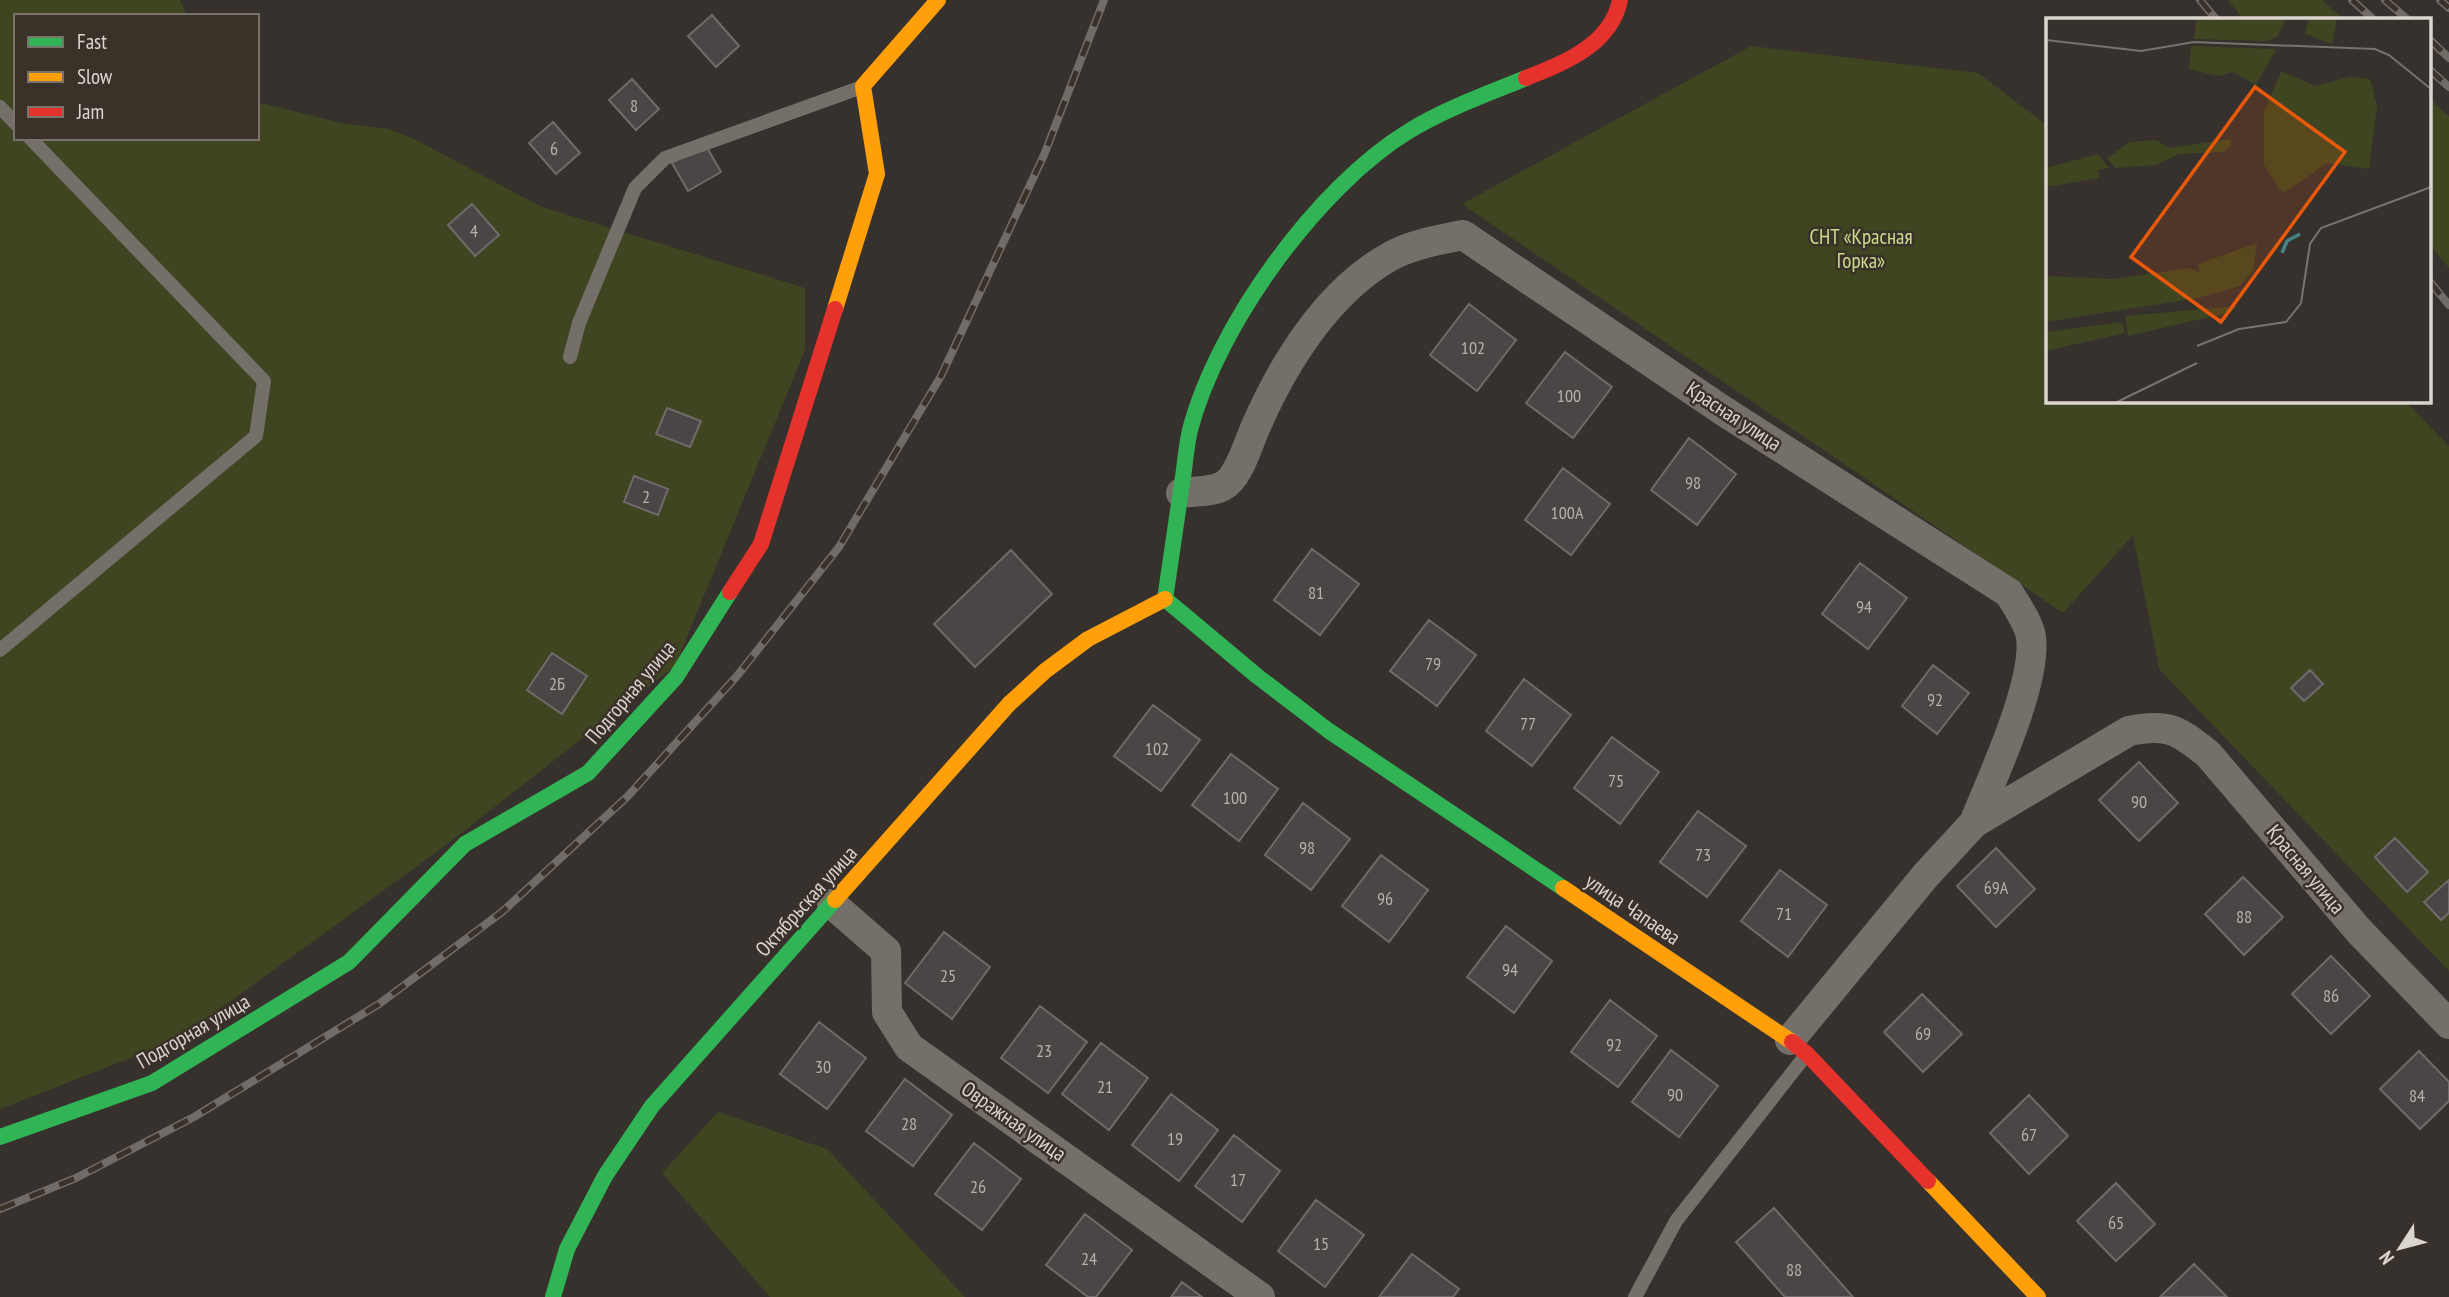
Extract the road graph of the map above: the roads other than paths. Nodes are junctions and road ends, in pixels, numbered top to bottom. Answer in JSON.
{"nodes":[{"id":1,"x":937,"y":0,"type":"edge"},
{"id":2,"x":1620,"y":0,"type":"edge"},
{"id":3,"x":863,"y":86,"type":"junction"},
{"id":4,"x":0,"y":107,"type":"edge"},
{"id":5,"x":14,"y":122,"type":"edge"},
{"id":6,"x":32,"y":140,"type":"edge"},
{"id":7,"x":570,"y":357,"type":"dead end"},
{"id":8,"x":1181,"y":493,"type":"junction"},
{"id":9,"x":1166,"y":599,"type":"junction"},
{"id":10,"x":0,"y":650,"type":"edge"},
{"id":11,"x":1974,"y":823,"type":"junction"},
{"id":12,"x":832,"y":904,"type":"junction"},
{"id":13,"x":2449,"y":1024,"type":"edge"},
{"id":14,"x":1798,"y":1047,"type":"junction"},
{"id":15,"x":0,"y":1137,"type":"edge"},
{"id":16,"x":552,"y":1297,"type":"edge"},
{"id":17,"x":1261,"y":1297,"type":"edge"},
{"id":18,"x":1635,"y":1297,"type":"edge"},
{"id":19,"x":2038,"y":1297,"type":"edge"}],
"edges":[{"from":1,"to":3,"type":"street"},
{"from":2,"to":8,"type":"street"},
{"from":3,"to":7,"type":"lane"},
{"from":3,"to":15,"type":"street","name":"Подгорная улица"},
{"from":4,"to":5,"type":"lane"},
{"from":6,"to":10,"type":"lane"},
{"from":8,"to":9,"type":"street"},
{"from":8,"to":11,"type":"street","name":"Красная улица"},
{"from":9,"to":12,"type":"street","name":"Октябрьская улица"},
{"from":9,"to":14,"type":"street","name":"улица Чапаева"},
{"from":11,"to":13,"type":"street","name":"Красная улица"},
{"from":11,"to":14,"type":"street"},
{"from":12,"to":16,"type":"street","name":"Октябрьская улица"},
{"from":12,"to":17,"type":"street","name":"Овражная улица"},
{"from":14,"to":18,"type":"lane"},
{"from":14,"to":19,"type":"street","name":"улица Чапаева"}]}
